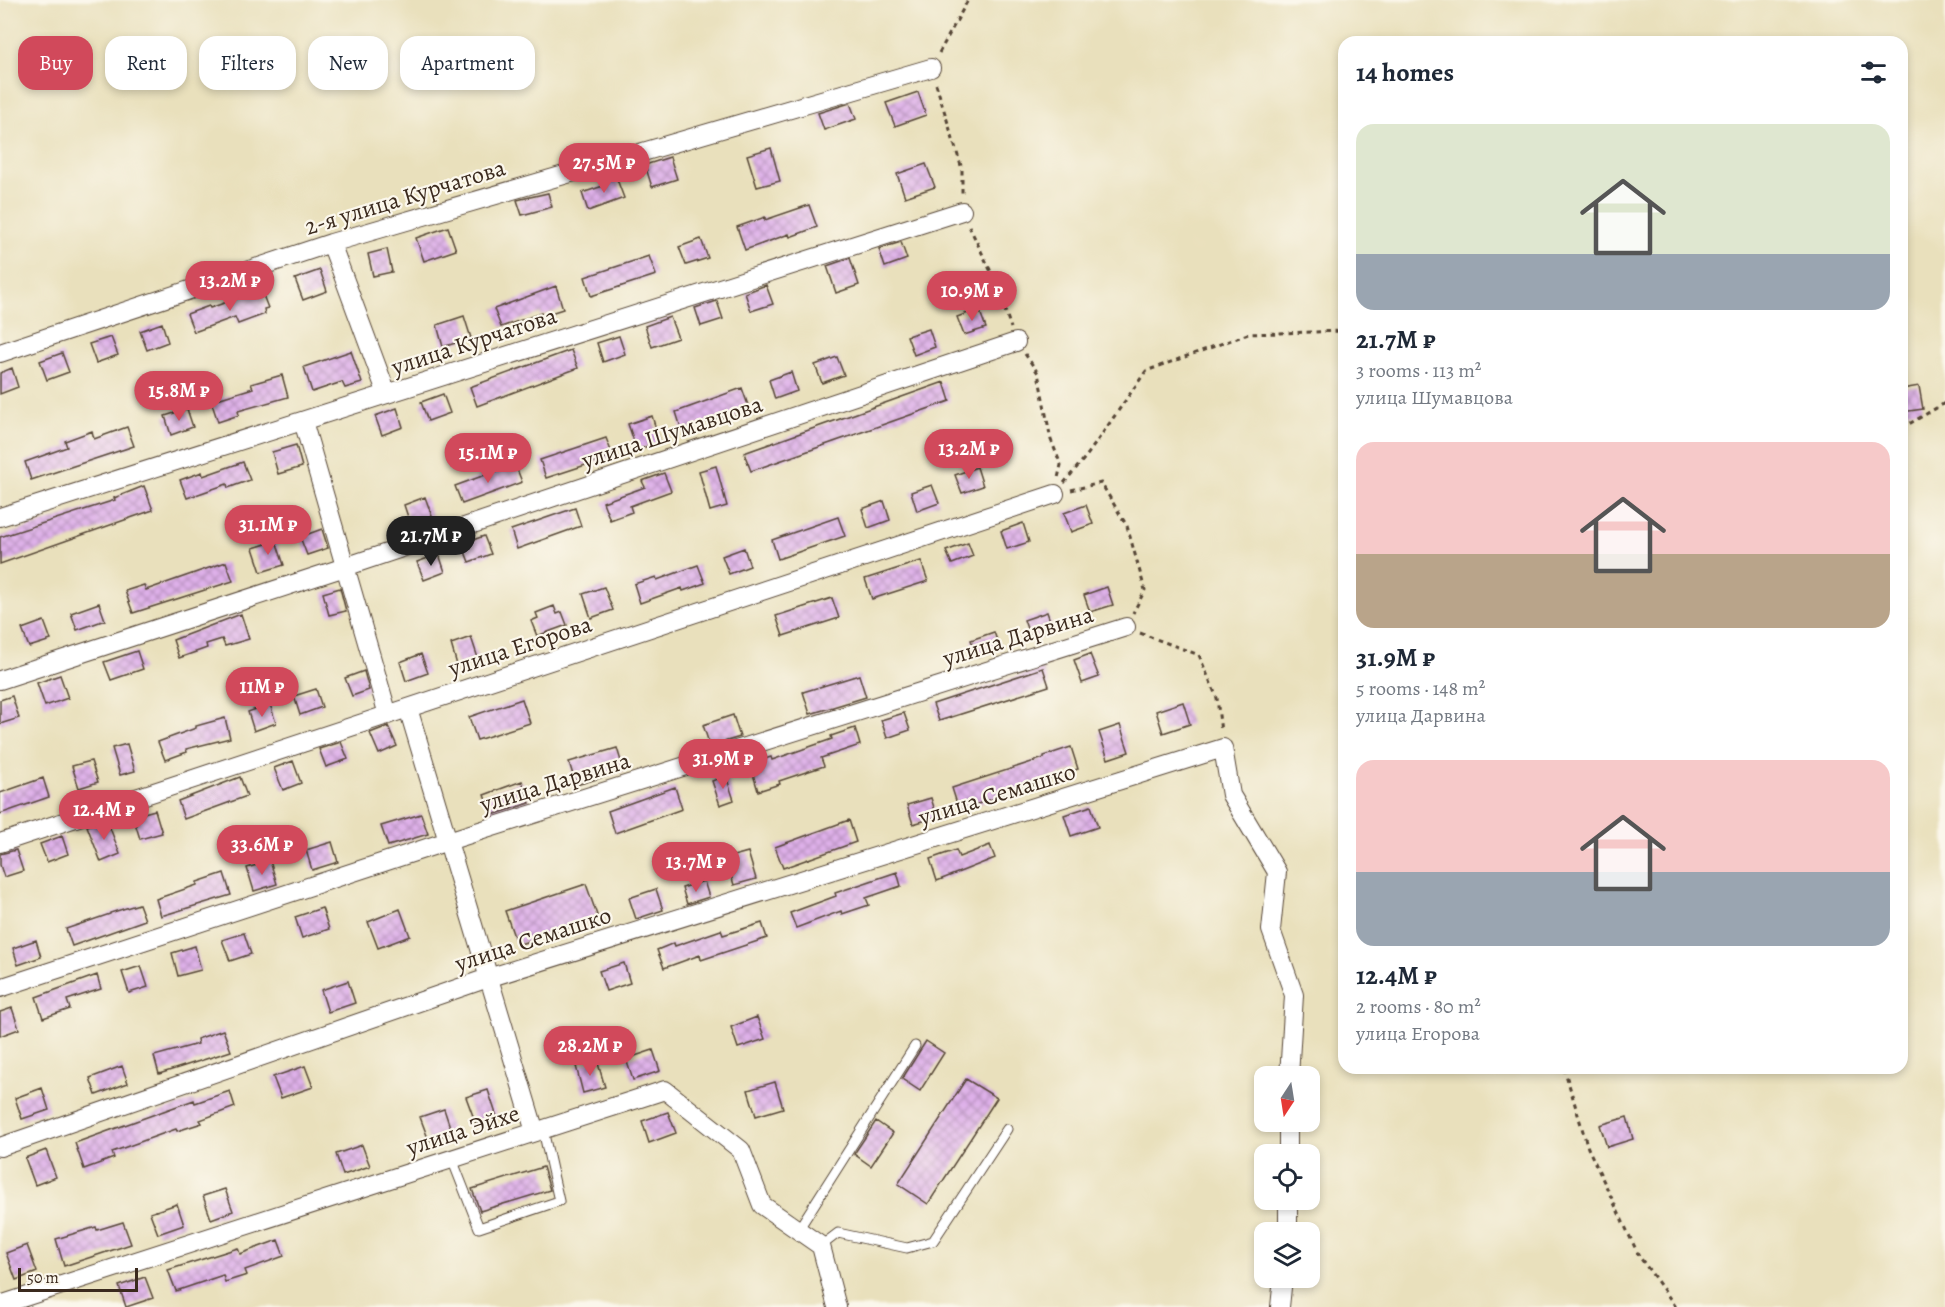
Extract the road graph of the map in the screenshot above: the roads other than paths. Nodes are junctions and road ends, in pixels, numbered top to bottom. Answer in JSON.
{"nodes":[{"id":1,"x":931,"y":68,"type":"road end"},
{"id":2,"x":962,"y":212,"type":"road end"},
{"id":3,"x":331,"y":243,"type":"junction"},
{"id":4,"x":1016,"y":342,"type":"road end"},
{"id":5,"x":0,"y":353,"type":"edge"},
{"id":6,"x":387,"y":394,"type":"junction"},
{"id":7,"x":303,"y":421,"type":"junction"},
{"id":8,"x":1055,"y":494,"type":"road end"},
{"id":9,"x":0,"y":517,"type":"edge"},
{"id":10,"x":345,"y":567,"type":"junction"},
{"id":11,"x":1126,"y":627,"type":"road end"},
{"id":12,"x":0,"y":680,"type":"edge"},
{"id":13,"x":408,"y":708,"type":"junction"},
{"id":14,"x":388,"y":715,"type":"junction"},
{"id":15,"x":448,"y":841,"type":"junction"},
{"id":16,"x":0,"y":843,"type":"edge"},
{"id":17,"x":488,"y":978,"type":"junction"},
{"id":18,"x":0,"y":988,"type":"edge"},
{"id":19,"x":915,"y":1046,"type":"dead end"},
{"id":20,"x":1290,"y":1066,"type":"edge"},
{"id":21,"x":1007,"y":1129,"type":"dead end"},
{"id":22,"x":539,"y":1131,"type":"junction"},
{"id":23,"x":0,"y":1147,"type":"edge"},
{"id":24,"x":452,"y":1159,"type":"junction"},
{"id":25,"x":798,"y":1230,"type":"junction"},
{"id":26,"x":821,"y":1246,"type":"junction"},
{"id":27,"x":1282,"y":1288,"type":"edge"},
{"id":28,"x":0,"y":1305,"type":"edge"},
{"id":29,"x":837,"y":1307,"type":"edge"},
{"id":30,"x":1280,"y":1307,"type":"edge"}],
"edges":[{"from":1,"to":3,"type":"street","name":"2-я улица Курчатова"},
{"from":2,"to":6,"type":"street","name":"улица Курчатова"},
{"from":3,"to":5,"type":"street","name":"2-я улица Курчатова"},
{"from":3,"to":6,"type":"street"},
{"from":4,"to":10,"type":"street","name":"улица Шумавцова"},
{"from":6,"to":7,"type":"street","name":"улица Курчатова"},
{"from":7,"to":9,"type":"street","name":"улица Курчатова"},
{"from":7,"to":10,"type":"street"},
{"from":8,"to":13,"type":"street","name":"улица Егорова"},
{"from":10,"to":12,"type":"street","name":"улица Шумавцова"},
{"from":10,"to":14,"type":"street"},
{"from":11,"to":15,"type":"street","name":"улица Дарвина"},
{"from":13,"to":14,"type":"street","name":"улица Егорова"},
{"from":13,"to":15,"type":"street"},
{"from":14,"to":16,"type":"street","name":"улица Егорова"},
{"from":15,"to":17,"type":"street"},
{"from":15,"to":18,"type":"street","name":"улица Дарвина"},
{"from":17,"to":20,"type":"street","name":"улица Семашко"},
{"from":17,"to":22,"type":"street"},
{"from":17,"to":23,"type":"street","name":"улица Семашко"},
{"from":19,"to":25,"type":"lane"},
{"from":21,"to":26,"type":"lane"},
{"from":22,"to":24,"type":"street","name":"улица Эйхе"},
{"from":22,"to":24,"type":"lane"},
{"from":22,"to":25,"type":"street","name":"улица Эйхе"},
{"from":24,"to":28,"type":"street","name":"улица Эйхе"},
{"from":25,"to":26,"type":"street","name":"улица Эйхе"},
{"from":26,"to":29,"type":"street"},
{"from":27,"to":30,"type":"street"}]}
